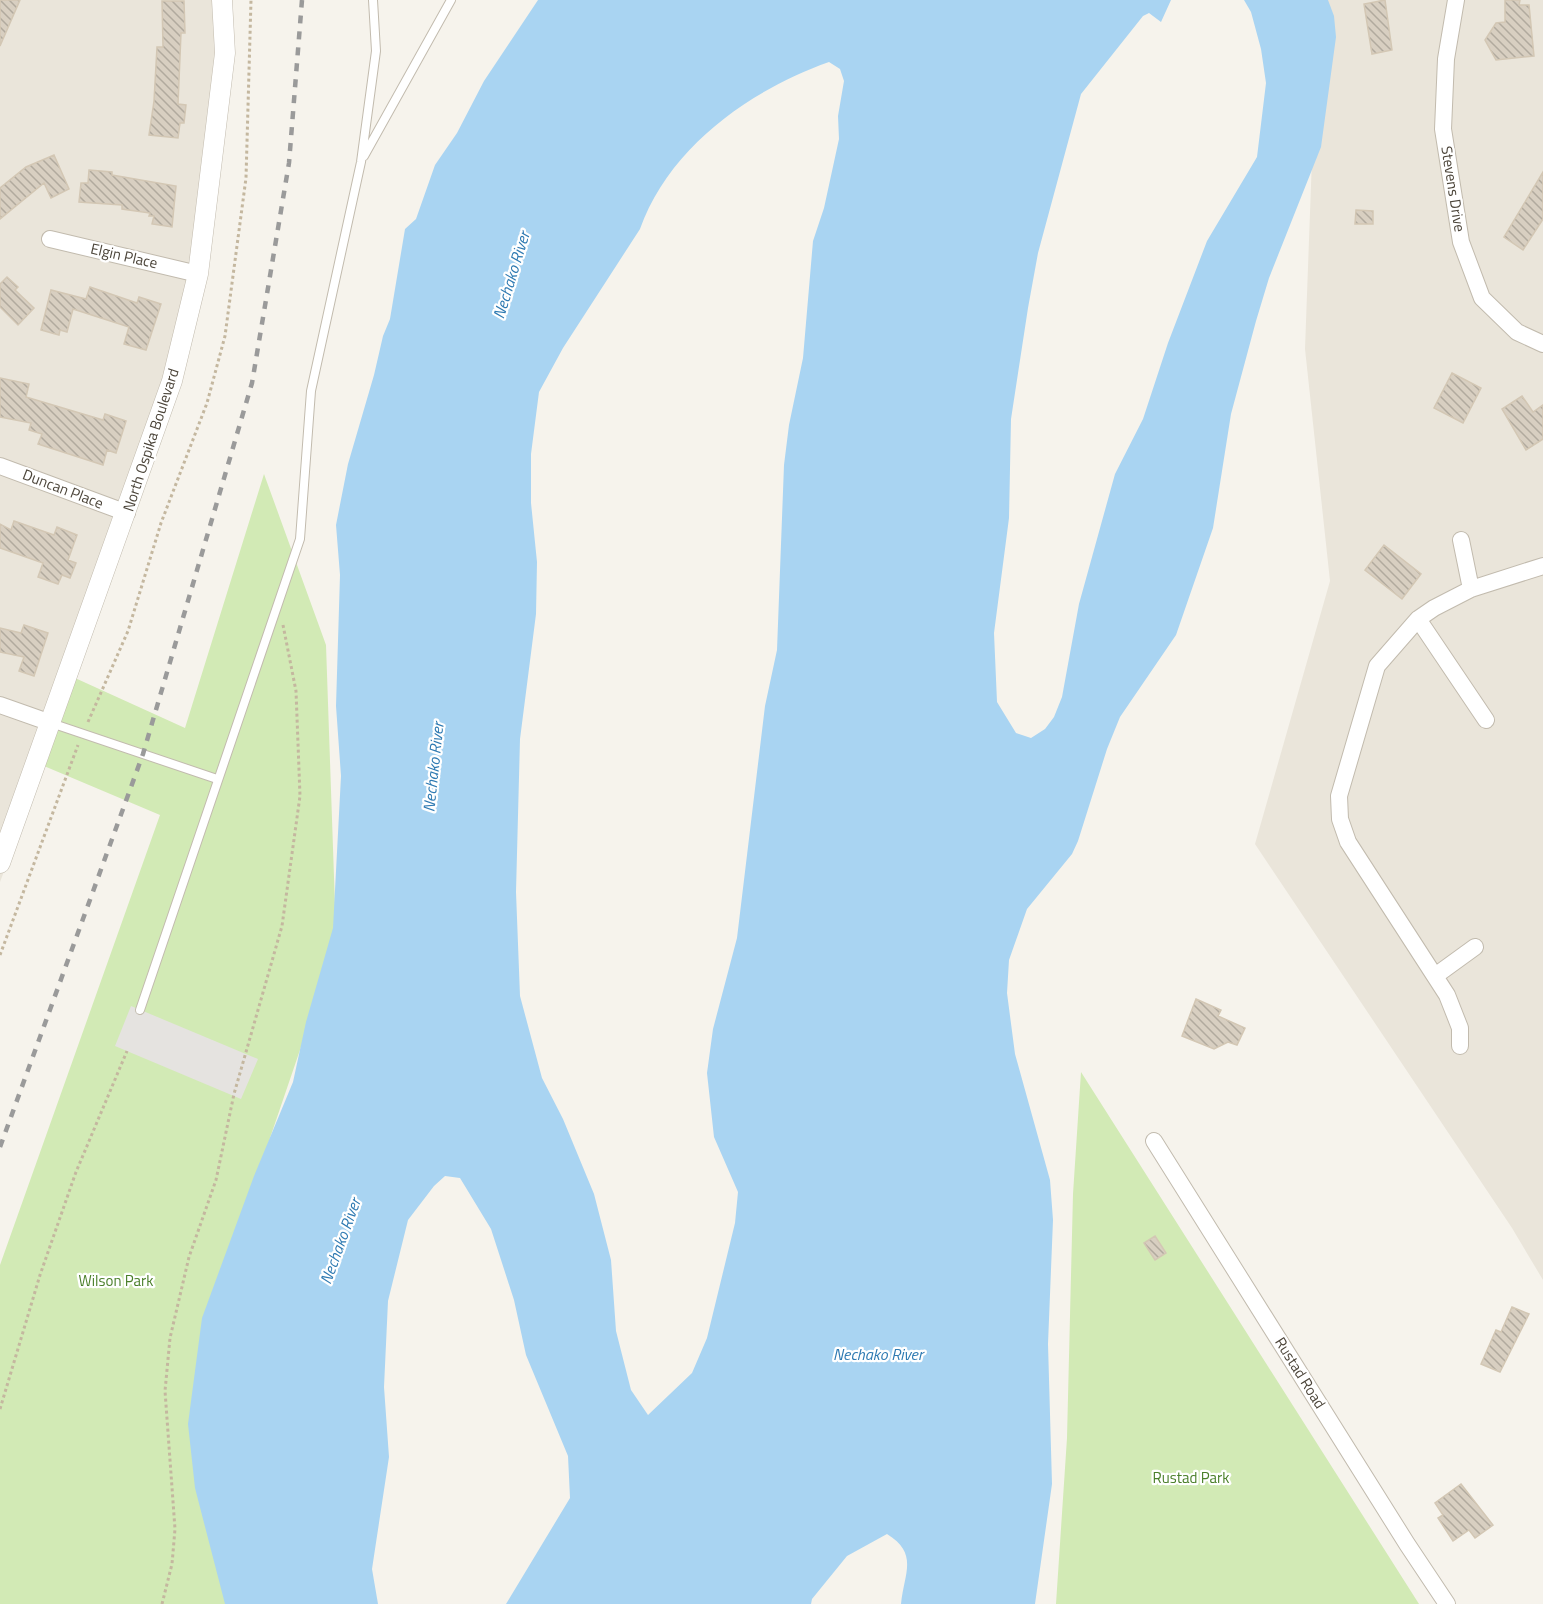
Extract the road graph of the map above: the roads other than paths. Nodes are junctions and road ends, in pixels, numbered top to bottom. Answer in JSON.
{"nodes":[{"id":1,"x":222,"y":0,"type":"edge"},
{"id":2,"x":373,"y":0,"type":"edge"},
{"id":3,"x":451,"y":0,"type":"edge"},
{"id":4,"x":1456,"y":0,"type":"edge"},
{"id":5,"x":360,"y":162,"type":"junction"},
{"id":6,"x":50,"y":239,"type":"dead end"},
{"id":7,"x":198,"y":274,"type":"junction"},
{"id":8,"x":1543,"y":344,"type":"edge"},
{"id":9,"x":0,"y":466,"type":"edge"},
{"id":10,"x":127,"y":513,"type":"junction"},
{"id":11,"x":1461,"y":540,"type":"dead end"},
{"id":12,"x":1543,"y":566,"type":"edge"},
{"id":13,"x":1471,"y":589,"type":"junction"},
{"id":14,"x":1418,"y":619,"type":"junction"},
{"id":15,"x":0,"y":705,"type":"edge"},
{"id":16,"x":1486,"y":720,"type":"dead end"},
{"id":17,"x":51,"y":723,"type":"junction"},
{"id":18,"x":217,"y":779,"type":"junction"},
{"id":19,"x":0,"y":863,"type":"edge"},
{"id":20,"x":1475,"y":947,"type":"dead end"},
{"id":21,"x":1434,"y":976,"type":"junction"},
{"id":22,"x":140,"y":1010,"type":"dead end"},
{"id":23,"x":1460,"y":1046,"type":"dead end"},
{"id":24,"x":1154,"y":1141,"type":"dead end"},
{"id":25,"x":1448,"y":1604,"type":"edge"}],
"edges":[{"from":1,"to":7,"type":"street","name":"North Ospika Boulevard"},
{"from":2,"to":5,"type":"lane"},
{"from":3,"to":5,"type":"lane"},
{"from":4,"to":8,"type":"street","name":"Stevens Drive"},
{"from":5,"to":18,"type":"lane"},
{"from":6,"to":7,"type":"street","name":"Elgin Place"},
{"from":7,"to":10,"type":"street","name":"North Ospika Boulevard"},
{"from":9,"to":10,"type":"street","name":"Duncan Place"},
{"from":10,"to":17,"type":"street","name":"North Ospika Boulevard"},
{"from":11,"to":13,"type":"street"},
{"from":12,"to":13,"type":"street"},
{"from":13,"to":14,"type":"street"},
{"from":14,"to":16,"type":"street"},
{"from":14,"to":21,"type":"street"},
{"from":15,"to":17,"type":"street"},
{"from":17,"to":18,"type":"lane"},
{"from":17,"to":19,"type":"street","name":"North Ospika Boulevard"},
{"from":18,"to":22,"type":"lane"},
{"from":20,"to":21,"type":"street"},
{"from":21,"to":23,"type":"street"},
{"from":24,"to":25,"type":"street","name":"Rustad Road"}]}
